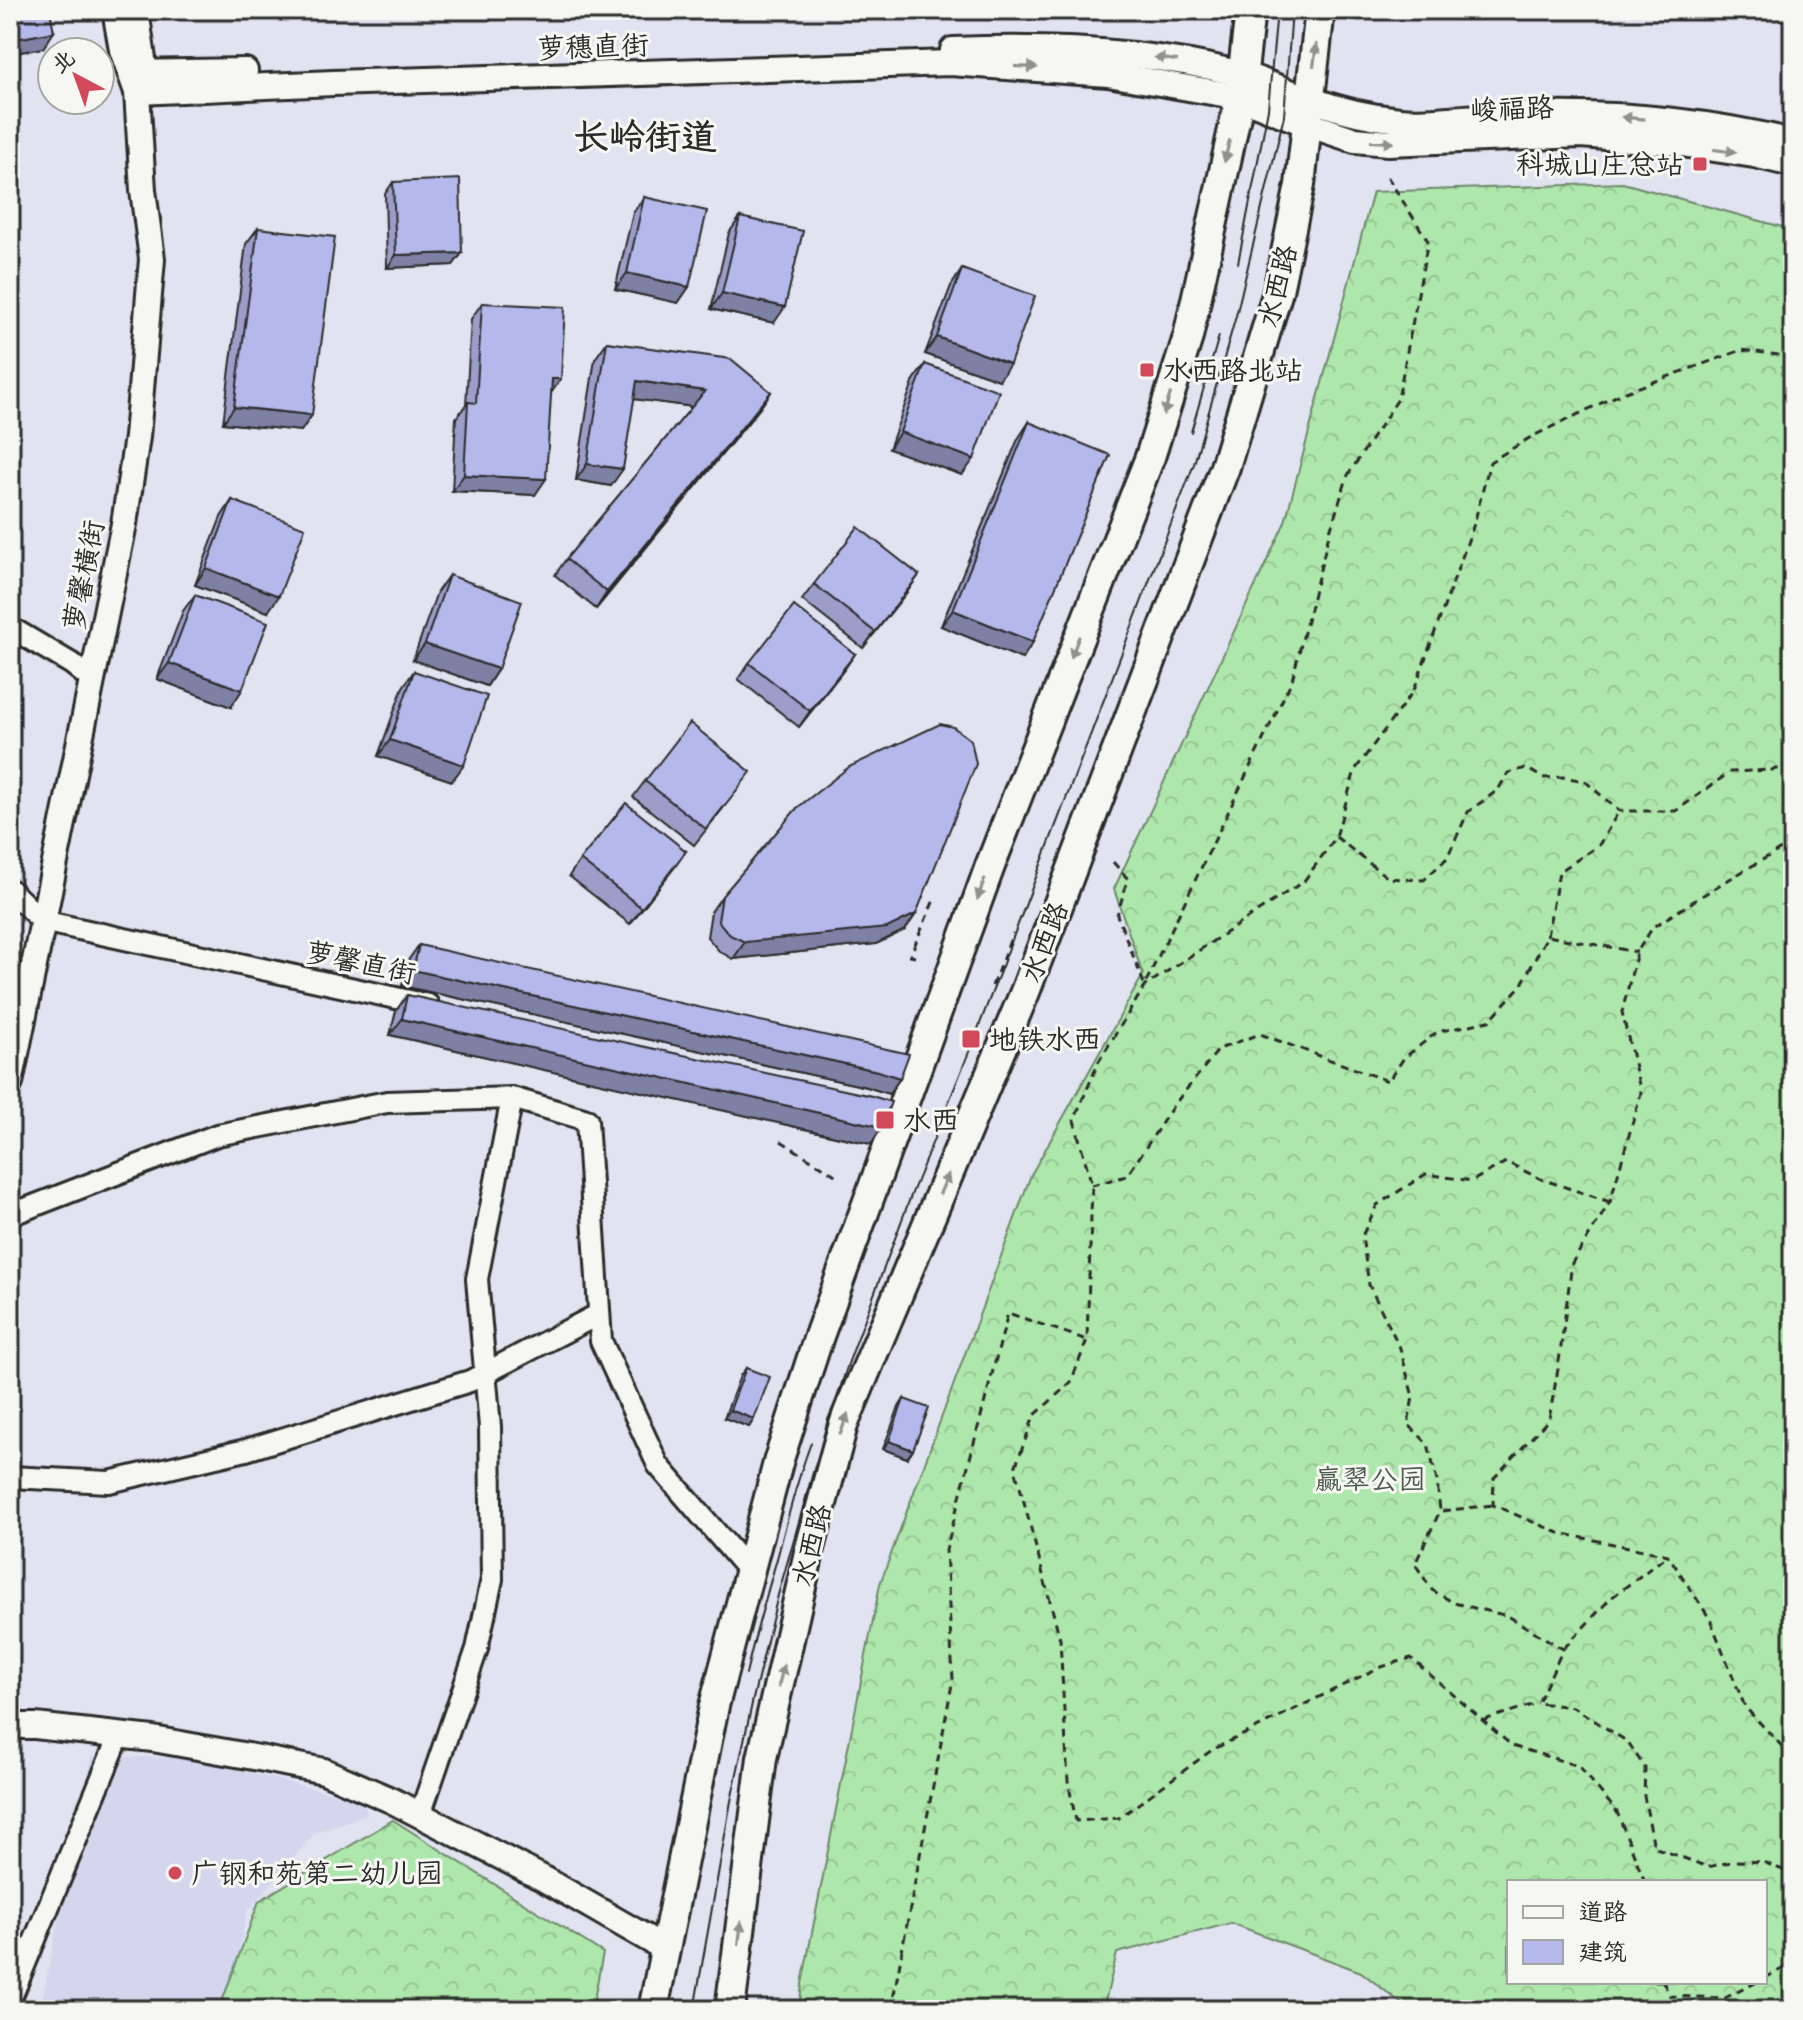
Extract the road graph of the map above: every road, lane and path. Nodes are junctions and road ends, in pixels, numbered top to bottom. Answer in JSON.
{"nodes":[{"id":1,"x":115,"y":10,"type":"edge"},
{"id":2,"x":136,"y":10,"type":"edge"},
{"id":3,"x":1197,"y":10,"type":"edge"},
{"id":4,"x":1250,"y":10,"type":"edge"},
{"id":5,"x":1320,"y":10,"type":"edge"},
{"id":6,"x":1200,"y":16,"type":"dead end"},
{"id":7,"x":138,"y":79,"type":"junction"},
{"id":8,"x":1241,"y":86,"type":"junction"},
{"id":9,"x":1308,"y":112,"type":"junction"},
{"id":10,"x":1793,"y":142,"type":"edge"},
{"id":11,"x":1793,"y":164,"type":"edge"},
{"id":12,"x":1385,"y":173,"type":"dead end"},
{"id":13,"x":1793,"y":357,"type":"edge"},
{"id":14,"x":10,"y":630,"type":"edge"},
{"id":15,"x":92,"y":680,"type":"junction"},
{"id":16,"x":1793,"y":765,"type":"edge"},
{"id":17,"x":1619,"y":811,"type":"junction"},
{"id":18,"x":1336,"y":837,"type":"junction"},
{"id":19,"x":1793,"y":842,"type":"edge"},
{"id":20,"x":1113,"y":862,"type":"dead end"},
{"id":21,"x":10,"y":890,"type":"edge"},
{"id":22,"x":934,"y":900,"type":"dead end"},
{"id":23,"x":42,"y":921,"type":"junction"},
{"id":24,"x":1013,"y":933,"type":"dead end"},
{"id":25,"x":1547,"y":936,"type":"junction"},
{"id":26,"x":1637,"y":952,"type":"junction"},
{"id":27,"x":915,"y":957,"type":"dead end"},
{"id":28,"x":992,"y":986,"type":"dead end"},
{"id":29,"x":1145,"y":986,"type":"junction"},
{"id":30,"x":445,"y":1009,"type":"edge"},
{"id":31,"x":10,"y":1083,"type":"edge"},
{"id":32,"x":512,"y":1098,"type":"junction"},
{"id":33,"x":781,"y":1141,"type":"dead end"},
{"id":34,"x":837,"y":1176,"type":"dead end"},
{"id":35,"x":1092,"y":1185,"type":"junction"},
{"id":36,"x":1610,"y":1202,"type":"junction"},
{"id":37,"x":10,"y":1215,"type":"edge"},
{"id":38,"x":599,"y":1314,"type":"junction"},
{"id":39,"x":1087,"y":1340,"type":"junction"},
{"id":40,"x":486,"y":1373,"type":"junction"},
{"id":41,"x":10,"y":1477,"type":"edge"},
{"id":42,"x":1493,"y":1505,"type":"junction"},
{"id":43,"x":1440,"y":1511,"type":"junction"},
{"id":44,"x":1668,"y":1555,"type":"junction"},
{"id":45,"x":749,"y":1571,"type":"junction"},
{"id":46,"x":1563,"y":1649,"type":"junction"},
{"id":47,"x":1538,"y":1703,"type":"junction"},
{"id":48,"x":1483,"y":1720,"type":"junction"},
{"id":49,"x":10,"y":1726,"type":"edge"},
{"id":50,"x":119,"y":1736,"type":"junction"},
{"id":51,"x":1793,"y":1758,"type":"edge"},
{"id":52,"x":420,"y":1815,"type":"junction"},
{"id":53,"x":1793,"y":1877,"type":"edge"},
{"id":54,"x":1644,"y":1880,"type":"edge"},
{"id":55,"x":664,"y":1948,"type":"junction"},
{"id":56,"x":1793,"y":1955,"type":"edge"},
{"id":57,"x":1767,"y":1977,"type":"edge"},
{"id":58,"x":1664,"y":1984,"type":"edge"},
{"id":59,"x":1753,"y":1984,"type":"edge"},
{"id":60,"x":10,"y":2000,"type":"edge"},
{"id":61,"x":653,"y":2010,"type":"edge"},
{"id":62,"x":730,"y":2010,"type":"edge"},
{"id":63,"x":891,"y":2010,"type":"edge"}],
"edges":[{"from":1,"to":7,"type":"street"},
{"from":2,"to":7,"type":"street"},
{"from":3,"to":6,"type":"path"},
{"from":4,"to":8,"type":"main road","name":"水西路"},
{"from":9,"to":5,"type":"main road","name":"水西路","one_way":true},
{"from":7,"to":8,"type":"street","name":"萝穗直街"},
{"from":7,"to":15,"type":"street","name":"萝馨横街"},
{"from":8,"to":9,"type":"street","name":"峻福路"},
{"from":8,"to":45,"type":"main road","name":"水西路","one_way":true},
{"from":10,"to":9,"type":"street","name":"峻福路","one_way":true},
{"from":9,"to":11,"type":"street","name":"峻福路","one_way":true},
{"from":62,"to":9,"type":"main road","name":"水西路","one_way":true},
{"from":12,"to":29,"type":"path"},
{"from":13,"to":18,"type":"path"},
{"from":14,"to":15,"type":"street"},
{"from":15,"to":23,"type":"street","name":"萝馨横街"},
{"from":16,"to":17,"type":"path"},
{"from":17,"to":18,"type":"path"},
{"from":17,"to":25,"type":"path"},
{"from":18,"to":29,"type":"path"},
{"from":19,"to":26,"type":"path"},
{"from":20,"to":29,"type":"path"},
{"from":21,"to":23,"type":"street"},
{"from":22,"to":27,"type":"path"},
{"from":23,"to":30,"type":"street","name":"萝馨直街"},
{"from":23,"to":31,"type":"street","name":"萝馨横街"},
{"from":24,"to":28,"type":"path"},
{"from":25,"to":26,"type":"path"},
{"from":25,"to":35,"type":"path"},
{"from":26,"to":36,"type":"path"},
{"from":29,"to":35,"type":"path"},
{"from":32,"to":37,"type":"street"},
{"from":32,"to":38,"type":"street"},
{"from":32,"to":40,"type":"street"},
{"from":33,"to":34,"type":"path"},
{"from":35,"to":39,"type":"path"},
{"from":36,"to":42,"type":"path"},
{"from":36,"to":43,"type":"path"},
{"from":38,"to":40,"type":"street"},
{"from":38,"to":45,"type":"street"},
{"from":39,"to":48,"type":"path"},
{"from":39,"to":63,"type":"path"},
{"from":40,"to":41,"type":"street"},
{"from":40,"to":52,"type":"street"},
{"from":42,"to":43,"type":"path"},
{"from":42,"to":44,"type":"path"},
{"from":43,"to":46,"type":"path"},
{"from":44,"to":46,"type":"path"},
{"from":44,"to":51,"type":"path"},
{"from":45,"to":55,"type":"main road","name":"水西路"},
{"from":46,"to":47,"type":"path"},
{"from":47,"to":48,"type":"path"},
{"from":47,"to":53,"type":"path"},
{"from":48,"to":54,"type":"path"},
{"from":49,"to":50,"type":"street"},
{"from":50,"to":52,"type":"street"},
{"from":50,"to":60,"type":"street"},
{"from":52,"to":55,"type":"street"},
{"from":55,"to":61,"type":"main road","name":"水西路"},
{"from":56,"to":57,"type":"path"},
{"from":58,"to":59,"type":"path"}]}
